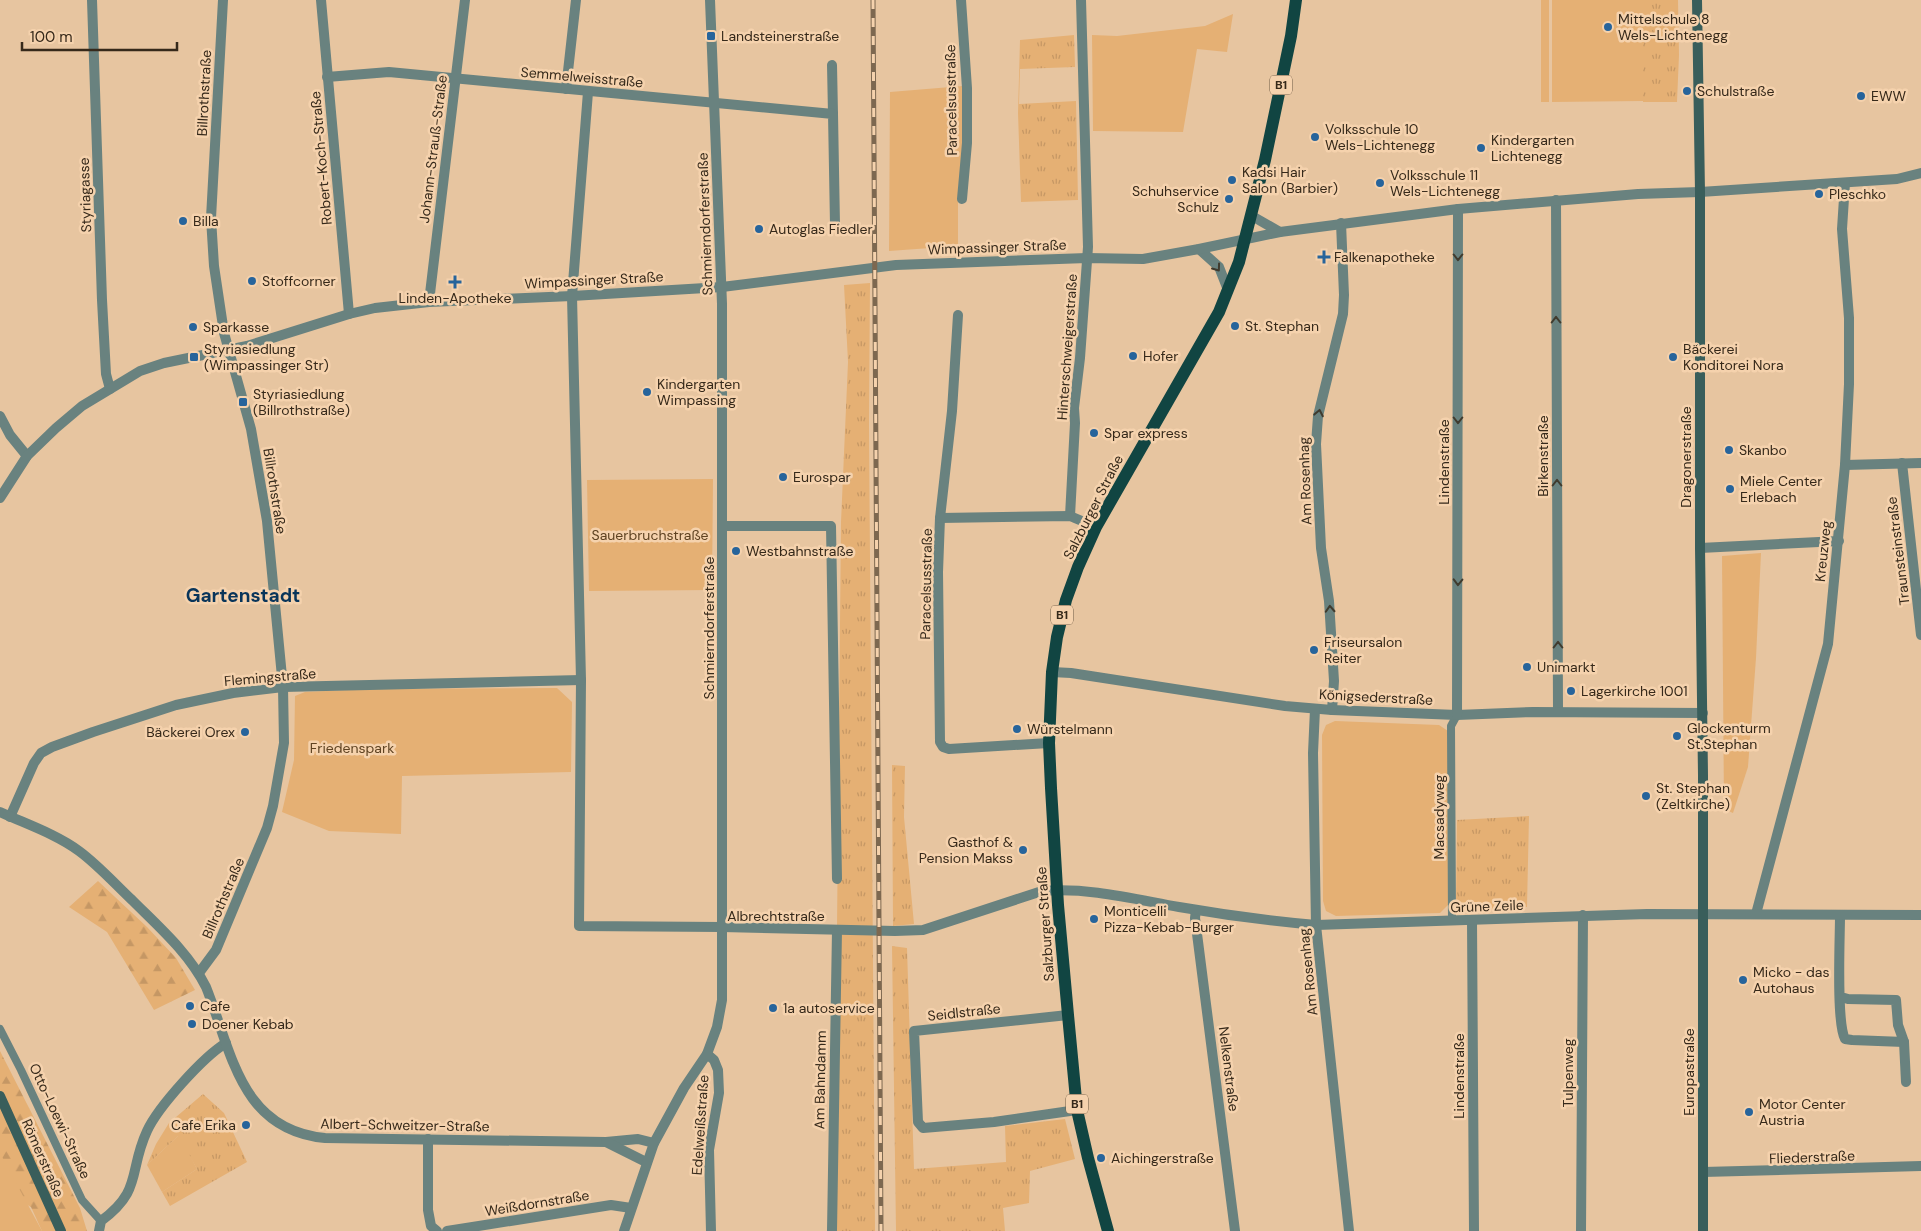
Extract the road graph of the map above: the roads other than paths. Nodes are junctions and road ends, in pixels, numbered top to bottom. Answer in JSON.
{"nodes":[{"id":1,"x":92,"y":0,"type":"edge"},
{"id":2,"x":223,"y":0,"type":"edge"},
{"id":3,"x":321,"y":0,"type":"edge"},
{"id":4,"x":464,"y":0,"type":"edge"},
{"id":5,"x":576,"y":0,"type":"edge"},
{"id":6,"x":710,"y":0,"type":"edge"},
{"id":7,"x":961,"y":0,"type":"edge"},
{"id":8,"x":1081,"y":0,"type":"edge"},
{"id":9,"x":1296,"y":0,"type":"edge"},
{"id":10,"x":1698,"y":0,"type":"edge"},
{"id":11,"x":832,"y":66,"type":"dead end"},
{"id":12,"x":327,"y":77,"type":"junction"},
{"id":13,"x":455,"y":79,"type":"junction"},
{"id":14,"x":566,"y":89,"type":"junction"},
{"id":15,"x":588,"y":92,"type":"junction"},
{"id":16,"x":714,"y":103,"type":"junction"},
{"id":17,"x":833,"y":114,"type":"junction"},
{"id":18,"x":1921,"y":173,"type":"edge"},
{"id":19,"x":1845,"y":183,"type":"junction"},
{"id":20,"x":1700,"y":192,"type":"junction"},
{"id":21,"x":962,"y":199,"type":"dead end"},
{"id":22,"x":1556,"y":200,"type":"junction"},
{"id":23,"x":1458,"y":209,"type":"junction"},
{"id":24,"x":1252,"y":216,"type":"junction"},
{"id":25,"x":1341,"y":223,"type":"junction"},
{"id":26,"x":835,"y":225,"type":"dead end"},
{"id":27,"x":1280,"y":232,"type":"junction"},
{"id":28,"x":1246,"y":239,"type":"junction"},
{"id":29,"x":1199,"y":250,"type":"junction"},
{"id":30,"x":1087,"y":258,"type":"junction"},
{"id":31,"x":722,"y":287,"type":"junction"},
{"id":32,"x":1228,"y":290,"type":"junction"},
{"id":33,"x":572,"y":296,"type":"junction"},
{"id":34,"x":429,"y":302,"type":"junction"},
{"id":35,"x":349,"y":314,"type":"junction"},
{"id":36,"x":958,"y":315,"type":"dead end"},
{"id":37,"x":229,"y":350,"type":"junction"},
{"id":38,"x":110,"y":389,"type":"junction"},
{"id":39,"x":0,"y":416,"type":"edge"},
{"id":40,"x":27,"y":456,"type":"junction"},
{"id":41,"x":1902,"y":463,"type":"junction"},
{"id":42,"x":1921,"y":463,"type":"edge"},
{"id":43,"x":1845,"y":465,"type":"junction"},
{"id":44,"x":0,"y":498,"type":"edge"},
{"id":45,"x":1070,"y":516,"type":"junction"},
{"id":46,"x":940,"y":518,"type":"junction"},
{"id":47,"x":722,"y":526,"type":"junction"},
{"id":48,"x":1096,"y":526,"type":"junction"},
{"id":49,"x":1839,"y":541,"type":"junction"},
{"id":50,"x":1700,"y":548,"type":"junction"},
{"id":51,"x":1921,"y":635,"type":"edge"},
{"id":52,"x":1052,"y":672,"type":"junction"},
{"id":53,"x":581,"y":680,"type":"junction"},
{"id":54,"x":282,"y":687,"type":"junction"},
{"id":55,"x":1314,"y":709,"type":"junction"},
{"id":56,"x":1332,"y":710,"type":"junction"},
{"id":57,"x":1558,"y":712,"type":"junction"},
{"id":58,"x":1703,"y":713,"type":"junction"},
{"id":59,"x":1457,"y":715,"type":"junction"},
{"id":60,"x":1049,"y":743,"type":"junction"},
{"id":61,"x":0,"y":812,"type":"edge"},
{"id":62,"x":10,"y":817,"type":"junction"},
{"id":63,"x":837,"y":879,"type":"dead end"},
{"id":64,"x":1057,"y":890,"type":"junction"},
{"id":65,"x":1196,"y":910,"type":"junction"},
{"id":66,"x":1704,"y":914,"type":"junction"},
{"id":67,"x":1756,"y":914,"type":"junction"},
{"id":68,"x":1583,"y":915,"type":"junction"},
{"id":69,"x":1921,"y":915,"type":"edge"},
{"id":70,"x":1840,"y":916,"type":"junction"},
{"id":71,"x":1472,"y":920,"type":"junction"},
{"id":72,"x":1452,"y":921,"type":"junction"},
{"id":73,"x":1316,"y":925,"type":"junction"},
{"id":74,"x":722,"y":927,"type":"junction"},
{"id":75,"x":837,"y":930,"type":"junction"},
{"id":76,"x":199,"y":973,"type":"junction"},
{"id":77,"x":1841,"y":997,"type":"junction"},
{"id":78,"x":1068,"y":1015,"type":"junction"},
{"id":79,"x":0,"y":1029,"type":"edge"},
{"id":80,"x":1904,"y":1042,"type":"junction"},
{"id":81,"x":226,"y":1044,"type":"junction"},
{"id":82,"x":707,"y":1054,"type":"junction"},
{"id":83,"x":1906,"y":1082,"type":"dead end"},
{"id":84,"x":0,"y":1096,"type":"edge"},
{"id":85,"x":1077,"y":1110,"type":"junction"},
{"id":86,"x":428,"y":1139,"type":"junction"},
{"id":87,"x":606,"y":1142,"type":"junction"},
{"id":88,"x":654,"y":1143,"type":"junction"},
{"id":89,"x":646,"y":1162,"type":"junction"},
{"id":90,"x":1921,"y":1166,"type":"edge"},
{"id":91,"x":1702,"y":1172,"type":"junction"},
{"id":92,"x":631,"y":1208,"type":"junction"},
{"id":93,"x":100,"y":1226,"type":"edge"},
{"id":94,"x":61,"y":1231,"type":"edge"},
{"id":95,"x":437,"y":1231,"type":"edge"},
{"id":96,"x":447,"y":1231,"type":"edge"},
{"id":97,"x":624,"y":1231,"type":"edge"},
{"id":98,"x":711,"y":1231,"type":"edge"},
{"id":99,"x":832,"y":1231,"type":"edge"},
{"id":100,"x":1108,"y":1231,"type":"edge"},
{"id":101,"x":1236,"y":1231,"type":"edge"},
{"id":102,"x":1349,"y":1231,"type":"edge"},
{"id":103,"x":1474,"y":1231,"type":"edge"},
{"id":104,"x":1581,"y":1231,"type":"edge"},
{"id":105,"x":1703,"y":1231,"type":"edge"}],
"edges":[{"from":1,"to":38,"type":"street","name":"Styriagasse"},
{"from":2,"to":37,"type":"street","name":"Billrothstraße"},
{"from":3,"to":12,"type":"street","name":"Robert-Koch-Straße"},
{"from":4,"to":13,"type":"street","name":"Johann-Strauß-Straße"},
{"from":5,"to":14,"type":"street"},
{"from":6,"to":16,"type":"street","name":"Schmierndorferstraße"},
{"from":7,"to":21,"type":"street","name":"Paracelsusstraße"},
{"from":8,"to":30,"type":"street","name":"Hinterschweigerstraße"},
{"from":9,"to":24,"type":"main road","name":"Salzburger Straße","number":"B1"},
{"from":10,"to":20,"type":"main road","name":"Dragonerstraße"},
{"from":11,"to":17,"type":"street"},
{"from":12,"to":13,"type":"street","name":"Semmelweisstraße"},
{"from":12,"to":35,"type":"street","name":"Robert-Koch-Straße"},
{"from":13,"to":14,"type":"street","name":"Semmelweisstraße"},
{"from":13,"to":34,"type":"street","name":"Johann-Strauß-Straße"},
{"from":14,"to":15,"type":"street","name":"Semmelweisstraße"},
{"from":15,"to":16,"type":"street","name":"Semmelweisstraße"},
{"from":15,"to":33,"type":"street"},
{"from":16,"to":17,"type":"street","name":"Semmelweisstraße"},
{"from":16,"to":31,"type":"street","name":"Schmierndorferstraße"},
{"from":17,"to":26,"type":"street"},
{"from":18,"to":19,"type":"street"},
{"from":19,"to":20,"type":"street"},
{"from":19,"to":43,"type":"street","name":"Kreuzweg"},
{"from":20,"to":22,"type":"street"},
{"from":20,"to":50,"type":"main road","name":"Dragonerstraße"},
{"from":22,"to":23,"type":"street"},
{"from":57,"to":22,"type":"street","name":"Birkenstraße","one_way":true},
{"from":23,"to":25,"type":"street"},
{"from":23,"to":59,"type":"street","name":"Lindenstraße","one_way":true},
{"from":24,"to":27,"type":"street"},
{"from":24,"to":28,"type":"main road","name":"Salzburger Straße","number":"B1"},
{"from":25,"to":27,"type":"street"},
{"from":56,"to":25,"type":"street","name":"Am Rosenhag","one_way":true},
{"from":27,"to":28,"type":"street"},
{"from":28,"to":29,"type":"street","name":"Wimpassinger Straße"},
{"from":28,"to":32,"type":"main road","name":"Salzburger Straße","number":"B1"},
{"from":29,"to":30,"type":"street","name":"Wimpassinger Straße"},
{"from":29,"to":32,"type":"street","one_way":true},
{"from":30,"to":31,"type":"street","name":"Wimpassinger Straße"},
{"from":30,"to":45,"type":"street","name":"Hinterschweigerstraße"},
{"from":31,"to":33,"type":"street","name":"Wimpassinger Straße"},
{"from":31,"to":47,"type":"street","name":"Schmierndorferstraße"},
{"from":32,"to":48,"type":"main road","name":"Salzburger Straße","number":"B1"},
{"from":33,"to":34,"type":"street","name":"Wimpassinger Straße"},
{"from":33,"to":53,"type":"street"},
{"from":34,"to":35,"type":"street","name":"Wimpassinger Straße"},
{"from":35,"to":37,"type":"street","name":"Wimpassinger Straße"},
{"from":36,"to":46,"type":"street","name":"Paracelsusstraße"},
{"from":37,"to":38,"type":"street","name":"Wimpassinger Straße"},
{"from":37,"to":54,"type":"street","name":"Billrothstraße"},
{"from":38,"to":40,"type":"street","name":"Wimpassinger Straße"},
{"from":39,"to":40,"type":"street"},
{"from":40,"to":44,"type":"street","name":"Wimpassinger Straße"},
{"from":41,"to":42,"type":"street"},
{"from":41,"to":43,"type":"street"},
{"from":41,"to":51,"type":"street","name":"Traunsteinstraße"},
{"from":43,"to":49,"type":"street","name":"Kreuzweg"},
{"from":45,"to":46,"type":"street"},
{"from":45,"to":48,"type":"street"},
{"from":46,"to":60,"type":"street","name":"Paracelsusstraße"},
{"from":47,"to":63,"type":"street"},
{"from":47,"to":74,"type":"street","name":"Schmierndorferstraße"},
{"from":48,"to":52,"type":"main road","name":"Salzburger Straße","number":"B1"},
{"from":49,"to":50,"type":"street"},
{"from":49,"to":67,"type":"street","name":"Kreuzweg"},
{"from":50,"to":58,"type":"main road","name":"Dragonerstraße"},
{"from":52,"to":55,"type":"street","name":"Königsederstraße"},
{"from":52,"to":60,"type":"main road","name":"Salzburger Straße","number":"B1"},
{"from":53,"to":54,"type":"street","name":"Flemingstraße"},
{"from":53,"to":74,"type":"street"},
{"from":54,"to":62,"type":"street","name":"Flemingstraße"},
{"from":54,"to":76,"type":"street","name":"Billrothstraße"},
{"from":55,"to":56,"type":"street","name":"Königsederstraße"},
{"from":55,"to":73,"type":"street","name":"Am Rosenhag"},
{"from":56,"to":59,"type":"street","name":"Königsederstraße"},
{"from":57,"to":58,"type":"street","name":"Königsederstraße"},
{"from":57,"to":59,"type":"street","name":"Königsederstraße"},
{"from":58,"to":66,"type":"main road","name":"Dragonerstraße"},
{"from":59,"to":72,"type":"street","name":"Macsadyweg"},
{"from":60,"to":64,"type":"main road","name":"Salzburger Straße","number":"B1"},
{"from":61,"to":62,"type":"street","name":"Albert-Schweitzer-Straße"},
{"from":62,"to":76,"type":"street","name":"Albert-Schweitzer-Straße"},
{"from":64,"to":65,"type":"street","name":"Grüne Zeile"},
{"from":64,"to":75,"type":"street","name":"Albrechtstraße"},
{"from":64,"to":78,"type":"main road","name":"Salzburger Straße","number":"B1"},
{"from":65,"to":73,"type":"street","name":"Grüne Zeile"},
{"from":65,"to":101,"type":"street","name":"Nelkenstraße"},
{"from":66,"to":67,"type":"street","name":"Grüne Zeile"},
{"from":66,"to":68,"type":"street","name":"Grüne Zeile"},
{"from":66,"to":91,"type":"main road","name":"Europastraße"},
{"from":67,"to":70,"type":"street","name":"Grüne Zeile"},
{"from":68,"to":71,"type":"street","name":"Grüne Zeile"},
{"from":68,"to":104,"type":"street","name":"Tulpenweg"},
{"from":69,"to":70,"type":"street","name":"Grüne Zeile"},
{"from":70,"to":77,"type":"street"},
{"from":71,"to":72,"type":"street","name":"Grüne Zeile"},
{"from":71,"to":103,"type":"street","name":"Lindenstraße"},
{"from":72,"to":73,"type":"street","name":"Grüne Zeile"},
{"from":73,"to":102,"type":"street","name":"Am Rosenhag"},
{"from":74,"to":75,"type":"street","name":"Albrechtstraße"},
{"from":74,"to":82,"type":"street","name":"Albrechtstraße"},
{"from":75,"to":99,"type":"street","name":"Am Bahndamm"},
{"from":76,"to":81,"type":"street","name":"Albert-Schweitzer-Straße"},
{"from":77,"to":80,"type":"street"},
{"from":77,"to":80,"type":"street"},
{"from":78,"to":85,"type":"main road","name":"Salzburger Straße","number":"B1"},
{"from":78,"to":85,"type":"street","name":"Seidlstraße"},
{"from":79,"to":93,"type":"street","name":"Otto-Loewi-Straße"},
{"from":80,"to":83,"type":"street"},
{"from":81,"to":86,"type":"street","name":"Albert-Schweitzer-Straße"},
{"from":81,"to":93,"type":"street","name":"Otto-Loewi-Straße"},
{"from":82,"to":88,"type":"street","name":"Albrechtstraße"},
{"from":82,"to":98,"type":"street","name":"Edelweißstraße"},
{"from":84,"to":94,"type":"main road","name":"Römerstraße"},
{"from":85,"to":100,"type":"main road","name":"Salzburger Straße","number":"B1"},
{"from":86,"to":87,"type":"street","name":"Albert-Schweitzer-Straße"},
{"from":86,"to":95,"type":"street"},
{"from":87,"to":88,"type":"street","name":"Albert-Schweitzer-Straße"},
{"from":87,"to":89,"type":"street","name":"Albert-Schweitzer-Straße"},
{"from":88,"to":89,"type":"street","name":"Albrechtstraße"},
{"from":89,"to":92,"type":"street","name":"Albrechtstraße"},
{"from":90,"to":91,"type":"street","name":"Fliederstraße"},
{"from":91,"to":105,"type":"main road","name":"Europastraße"},
{"from":92,"to":96,"type":"street","name":"Weißdornstraße"},
{"from":92,"to":97,"type":"street","name":"Albrechtstraße"}]}
